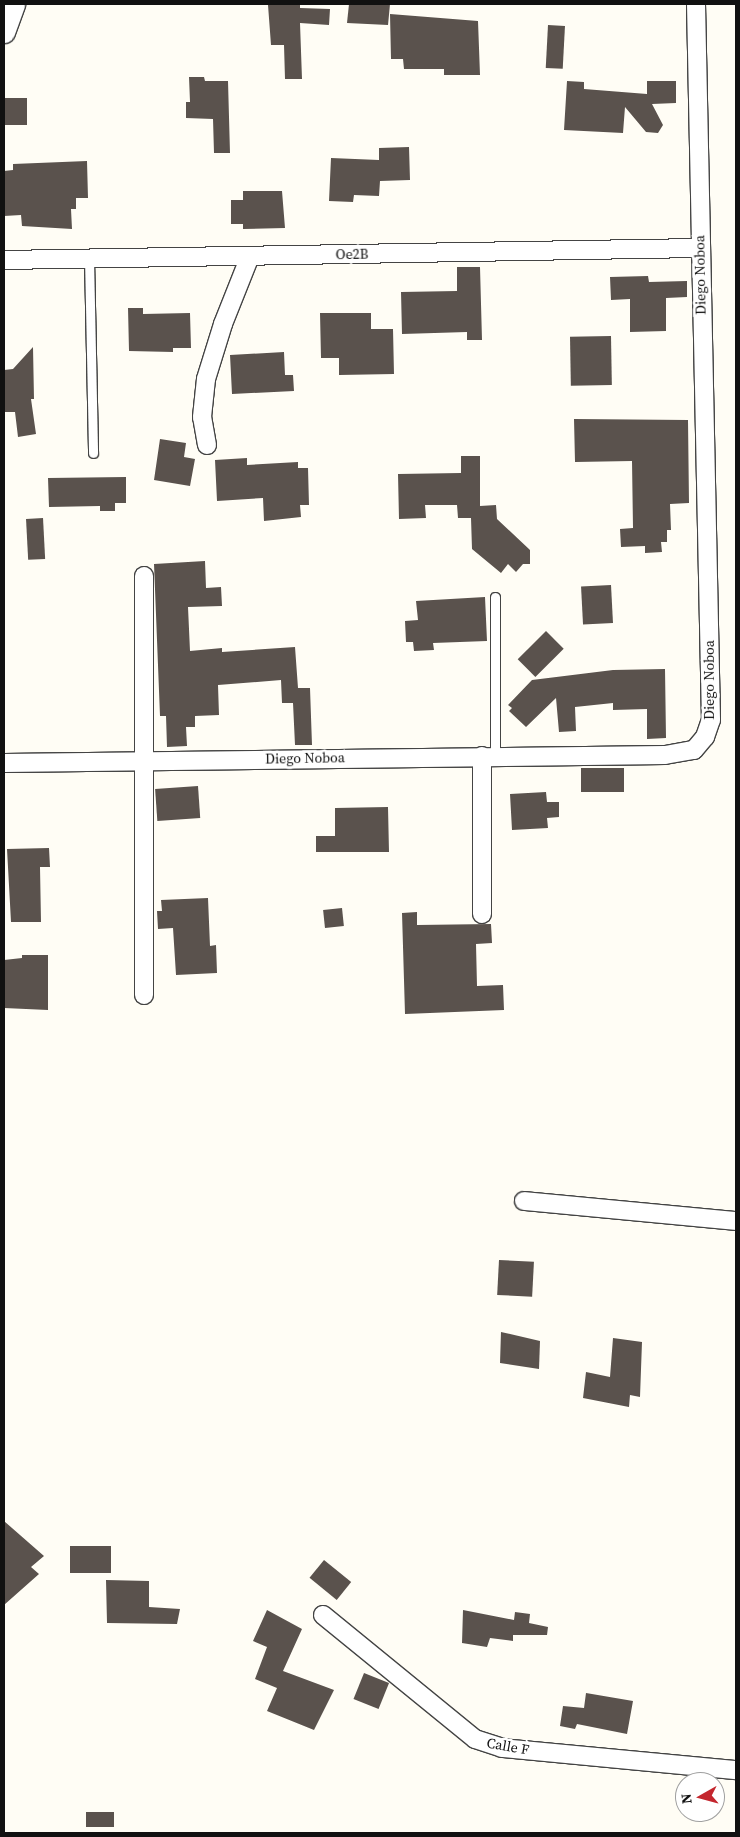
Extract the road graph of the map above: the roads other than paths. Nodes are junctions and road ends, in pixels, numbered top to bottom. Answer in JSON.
{"nodes":[{"id":1,"x":14,"y":4,"type":"edge"},
{"id":2,"x":696,"y":4,"type":"edge"},
{"id":3,"x":4,"y":32,"type":"edge"},
{"id":4,"x":700,"y":248,"type":"junction"},
{"id":5,"x":250,"y":256,"type":"junction"},
{"id":6,"x":89,"y":258,"type":"junction"},
{"id":7,"x":4,"y":260,"type":"edge"},
{"id":8,"x":207,"y":445,"type":"dead end"},
{"id":9,"x":93,"y":453,"type":"dead end"},
{"id":10,"x":144,"y":576,"type":"dead end"},
{"id":11,"x":495,"y":597,"type":"dead end"},
{"id":12,"x":488,"y":756,"type":"junction"},
{"id":13,"x":145,"y":760,"type":"junction"},
{"id":14,"x":4,"y":764,"type":"edge"},
{"id":15,"x":482,"y":914,"type":"dead end"},
{"id":16,"x":144,"y":995,"type":"dead end"},
{"id":17,"x":524,"y":1201,"type":"dead end"},
{"id":18,"x":736,"y":1221,"type":"edge"},
{"id":19,"x":323,"y":1615,"type":"dead end"},
{"id":20,"x":736,"y":1770,"type":"edge"}],
"edges":[{"from":1,"to":3,"type":"street"},
{"from":2,"to":4,"type":"street","name":"Diego Noboa"},
{"from":4,"to":5,"type":"street","name":"Oe2B"},
{"from":4,"to":12,"type":"street","name":"Diego Noboa"},
{"from":5,"to":6,"type":"street","name":"Oe2B"},
{"from":5,"to":8,"type":"street"},
{"from":6,"to":7,"type":"street","name":"Oe2B"},
{"from":6,"to":9,"type":"lane"},
{"from":10,"to":13,"type":"street"},
{"from":11,"to":12,"type":"lane"},
{"from":12,"to":13,"type":"street","name":"Diego Noboa"},
{"from":12,"to":15,"type":"street"},
{"from":13,"to":14,"type":"street","name":"Diego Noboa"},
{"from":13,"to":16,"type":"street"},
{"from":17,"to":18,"type":"street"},
{"from":19,"to":20,"type":"street","name":"Calle F"}]}
